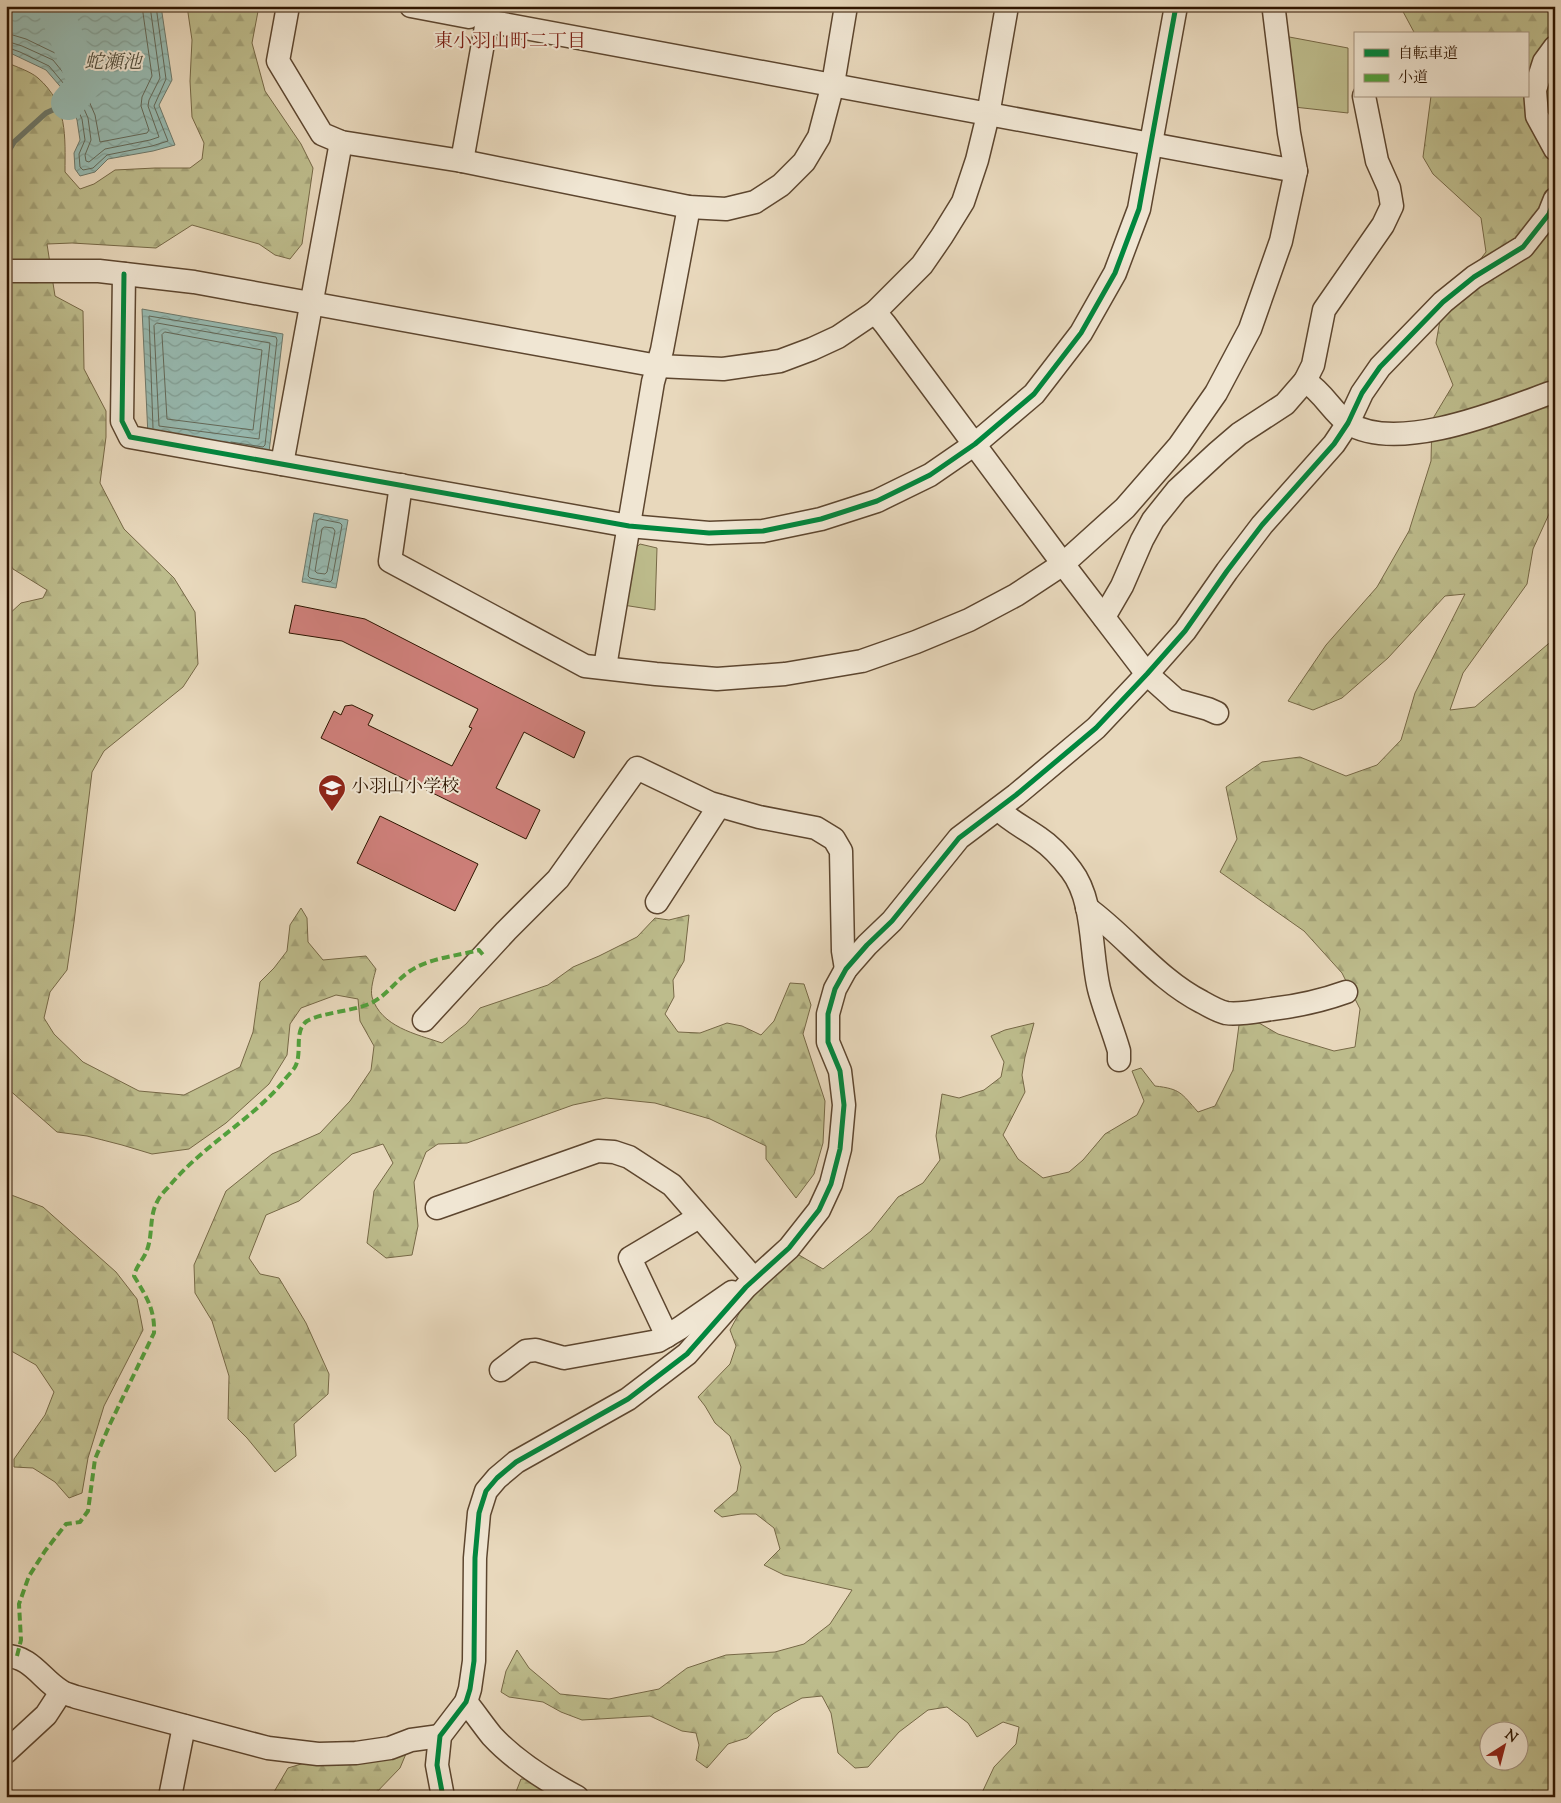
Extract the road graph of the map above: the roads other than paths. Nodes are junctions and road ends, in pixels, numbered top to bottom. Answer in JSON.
{"nodes":[{"id":1,"x":288,"y":6,"type":"edge"},
{"id":2,"x":411,"y":6,"type":"edge"},
{"id":3,"x":471,"y":6,"type":"edge"},
{"id":4,"x":846,"y":6,"type":"edge"},
{"id":5,"x":1007,"y":6,"type":"edge"},
{"id":6,"x":1176,"y":6,"type":"edge"},
{"id":7,"x":1275,"y":6,"type":"edge"},
{"id":8,"x":1555,"y":47,"type":"edge"},
{"id":9,"x":833,"y":84,"type":"junction"},
{"id":10,"x":1364,"y":98,"type":"edge"},
{"id":11,"x":988,"y":115,"type":"junction"},
{"id":12,"x":341,"y":142,"type":"junction"},
{"id":13,"x":1150,"y":145,"type":"junction"},
{"id":14,"x":1555,"y":149,"type":"edge"},
{"id":15,"x":462,"y":161,"type":"junction"},
{"id":16,"x":1296,"y":171,"type":"junction"},
{"id":17,"x":1555,"y":199,"type":"edge"},
{"id":18,"x":689,"y":207,"type":"junction"},
{"id":19,"x":6,"y":271,"type":"edge"},
{"id":20,"x":124,"y":274,"type":"junction"},
{"id":21,"x":312,"y":304,"type":"junction"},
{"id":22,"x":875,"y":312,"type":"junction"},
{"id":23,"x":658,"y":366,"type":"junction"},
{"id":24,"x":1304,"y":381,"type":"junction"},
{"id":25,"x":1555,"y":393,"type":"edge"},
{"id":26,"x":1348,"y":423,"type":"junction"},
{"id":27,"x":975,"y":444,"type":"junction"},
{"id":28,"x":282,"y":464,"type":"junction"},
{"id":29,"x":401,"y":485,"type":"junction"},
{"id":30,"x":629,"y":526,"type":"junction"},
{"id":31,"x":1063,"y":564,"type":"junction"},
{"id":32,"x":1104,"y":618,"type":"junction"},
{"id":33,"x":604,"y":667,"type":"junction"},
{"id":34,"x":1147,"y":674,"type":"junction"},
{"id":35,"x":1217,"y":713,"type":"dead end"},
{"id":36,"x":719,"y":806,"type":"junction"},
{"id":37,"x":998,"y":808,"type":"junction"},
{"id":38,"x":657,"y":902,"type":"dead end"},
{"id":39,"x":1087,"y":908,"type":"junction"},
{"id":40,"x":846,"y":969,"type":"junction"},
{"id":41,"x":1346,"y":992,"type":"dead end"},
{"id":42,"x":424,"y":1020,"type":"dead end"},
{"id":43,"x":1119,"y":1060,"type":"dead end"},
{"id":44,"x":437,"y":1208,"type":"dead end"},
{"id":45,"x":699,"y":1217,"type":"junction"},
{"id":46,"x":754,"y":1279,"type":"junction"},
{"id":47,"x":667,"y":1336,"type":"junction"},
{"id":48,"x":501,"y":1370,"type":"dead end"},
{"id":49,"x":6,"y":1656,"type":"edge"},
{"id":50,"x":61,"y":1692,"type":"junction"},
{"id":51,"x":466,"y":1702,"type":"junction"},
{"id":52,"x":184,"y":1726,"type":"junction"},
{"id":53,"x":440,"y":1736,"type":"junction"},
{"id":54,"x":6,"y":1752,"type":"edge"},
{"id":55,"x":170,"y":1797,"type":"edge"},
{"id":56,"x":443,"y":1797,"type":"edge"},
{"id":57,"x":577,"y":1797,"type":"edge"}],
"edges":[{"from":1,"to":12,"type":"street"},
{"from":2,"to":3,"type":"street"},
{"from":4,"to":9,"type":"street"},
{"from":5,"to":11,"type":"street"},
{"from":6,"to":13,"type":"street"},
{"from":7,"to":16,"type":"street"},
{"from":8,"to":14,"type":"street"},
{"from":9,"to":11,"type":"street"},
{"from":9,"to":15,"type":"street"},
{"from":9,"to":18,"type":"street"},
{"from":10,"to":24,"type":"street"},
{"from":11,"to":13,"type":"street"},
{"from":11,"to":22,"type":"street"},
{"from":12,"to":15,"type":"street"},
{"from":12,"to":21,"type":"street"},
{"from":13,"to":16,"type":"street"},
{"from":13,"to":27,"type":"street"},
{"from":15,"to":18,"type":"street"},
{"from":16,"to":31,"type":"street"},
{"from":17,"to":26,"type":"street"},
{"from":18,"to":23,"type":"street"},
{"from":19,"to":20,"type":"street"},
{"from":20,"to":21,"type":"street"},
{"from":20,"to":28,"type":"street"},
{"from":21,"to":23,"type":"street"},
{"from":21,"to":28,"type":"street"},
{"from":22,"to":23,"type":"street"},
{"from":22,"to":27,"type":"street"},
{"from":23,"to":30,"type":"street"},
{"from":24,"to":26,"type":"street"},
{"from":24,"to":32,"type":"street"},
{"from":25,"to":26,"type":"street"},
{"from":26,"to":34,"type":"street"},
{"from":27,"to":30,"type":"street"},
{"from":27,"to":31,"type":"street"},
{"from":28,"to":29,"type":"street"},
{"from":29,"to":30,"type":"street"},
{"from":29,"to":33,"type":"street"},
{"from":30,"to":33,"type":"street"},
{"from":31,"to":32,"type":"street"},
{"from":31,"to":33,"type":"street"},
{"from":32,"to":34,"type":"street"},
{"from":34,"to":35,"type":"street"},
{"from":34,"to":37,"type":"street"},
{"from":36,"to":38,"type":"street"},
{"from":36,"to":40,"type":"street"},
{"from":36,"to":42,"type":"street"},
{"from":37,"to":39,"type":"street"},
{"from":37,"to":40,"type":"street"},
{"from":39,"to":41,"type":"street"},
{"from":39,"to":43,"type":"street"},
{"from":40,"to":46,"type":"street"},
{"from":44,"to":45,"type":"street"},
{"from":45,"to":46,"type":"street"},
{"from":45,"to":47,"type":"street"},
{"from":46,"to":47,"type":"street"},
{"from":46,"to":51,"type":"street"},
{"from":47,"to":48,"type":"street"},
{"from":49,"to":50,"type":"street"},
{"from":50,"to":52,"type":"street"},
{"from":50,"to":54,"type":"street"},
{"from":51,"to":53,"type":"street"},
{"from":51,"to":57,"type":"street"},
{"from":52,"to":53,"type":"street"},
{"from":52,"to":55,"type":"street"},
{"from":53,"to":56,"type":"street"}]}
